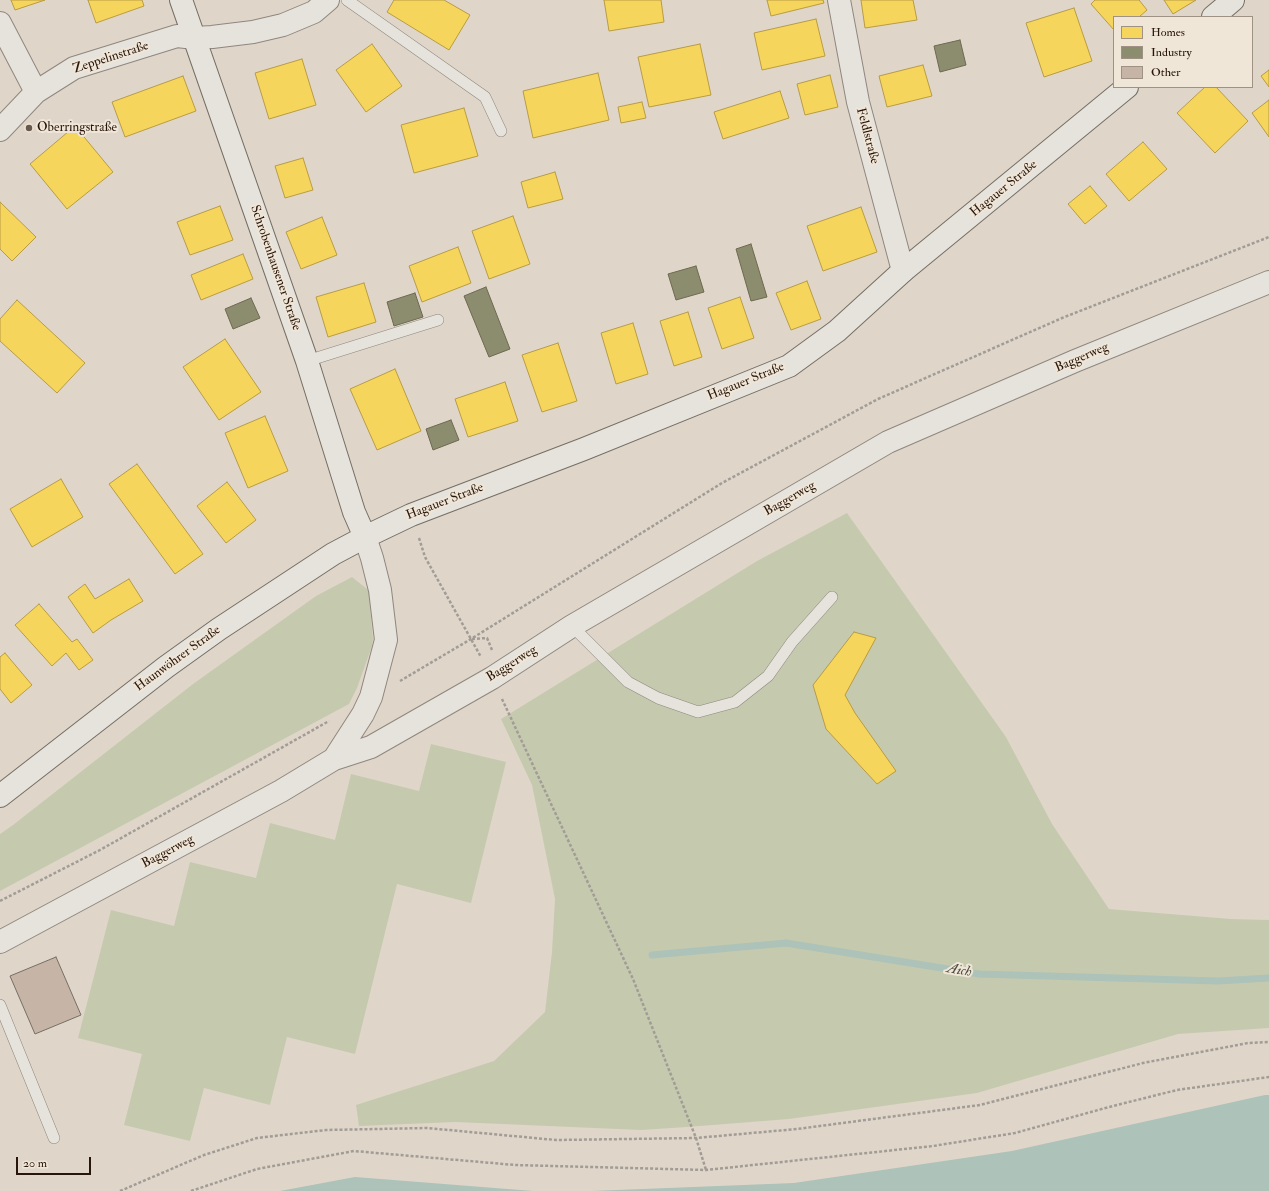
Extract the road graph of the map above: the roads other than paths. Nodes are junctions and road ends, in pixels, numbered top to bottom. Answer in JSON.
{"nodes":[{"id":1,"x":181,"y":0,"type":"edge"},
{"id":2,"x":328,"y":0,"type":"edge"},
{"id":3,"x":347,"y":0,"type":"edge"},
{"id":4,"x":839,"y":0,"type":"edge"},
{"id":5,"x":1233,"y":0,"type":"edge"},
{"id":6,"x":1214,"y":16,"type":"edge"},
{"id":7,"x":0,"y":23,"type":"edge"},
{"id":8,"x":195,"y":38,"type":"junction"},
{"id":9,"x":1126,"y":88,"type":"edge"},
{"id":10,"x":36,"y":92,"type":"junction"},
{"id":11,"x":0,"y":130,"type":"edge"},
{"id":12,"x":501,"y":131,"type":"dead end"},
{"id":13,"x":903,"y":271,"type":"junction"},
{"id":14,"x":1269,"y":282,"type":"edge"},
{"id":15,"x":438,"y":320,"type":"dead end"},
{"id":16,"x":307,"y":360,"type":"junction"},
{"id":17,"x":364,"y":536,"type":"junction"},
{"id":18,"x":832,"y":597,"type":"dead end"},
{"id":19,"x":572,"y":626,"type":"junction"},
{"id":20,"x":334,"y":759,"type":"junction"},
{"id":21,"x":0,"y":796,"type":"edge"},
{"id":22,"x":0,"y":942,"type":"edge"},
{"id":23,"x":0,"y":1005,"type":"edge"},
{"id":24,"x":54,"y":1138,"type":"dead end"}],
"edges":[{"from":1,"to":8,"type":"street","name":"Schrobenhausener Straße"},
{"from":2,"to":8,"type":"street"},
{"from":3,"to":12,"type":"lane"},
{"from":4,"to":13,"type":"street","name":"Feldlstraße"},
{"from":5,"to":6,"type":"street"},
{"from":7,"to":10,"type":"street"},
{"from":8,"to":10,"type":"street","name":"Zeppelinstraße"},
{"from":8,"to":16,"type":"street","name":"Schrobenhausener Straße"},
{"from":9,"to":13,"type":"street","name":"Hagauer Straße"},
{"from":10,"to":11,"type":"street","name":"Zeppelinstraße"},
{"from":13,"to":17,"type":"street","name":"Hagauer Straße"},
{"from":14,"to":19,"type":"street","name":"Baggerweg"},
{"from":15,"to":16,"type":"lane"},
{"from":16,"to":17,"type":"street","name":"Schrobenhausener Straße"},
{"from":17,"to":20,"type":"street","name":"Baggerweg"},
{"from":17,"to":21,"type":"street","name":"Haunwöhrer Straße"},
{"from":18,"to":19,"type":"lane"},
{"from":19,"to":20,"type":"street","name":"Baggerweg"},
{"from":20,"to":22,"type":"street","name":"Baggerweg"},
{"from":23,"to":24,"type":"lane"}]}
